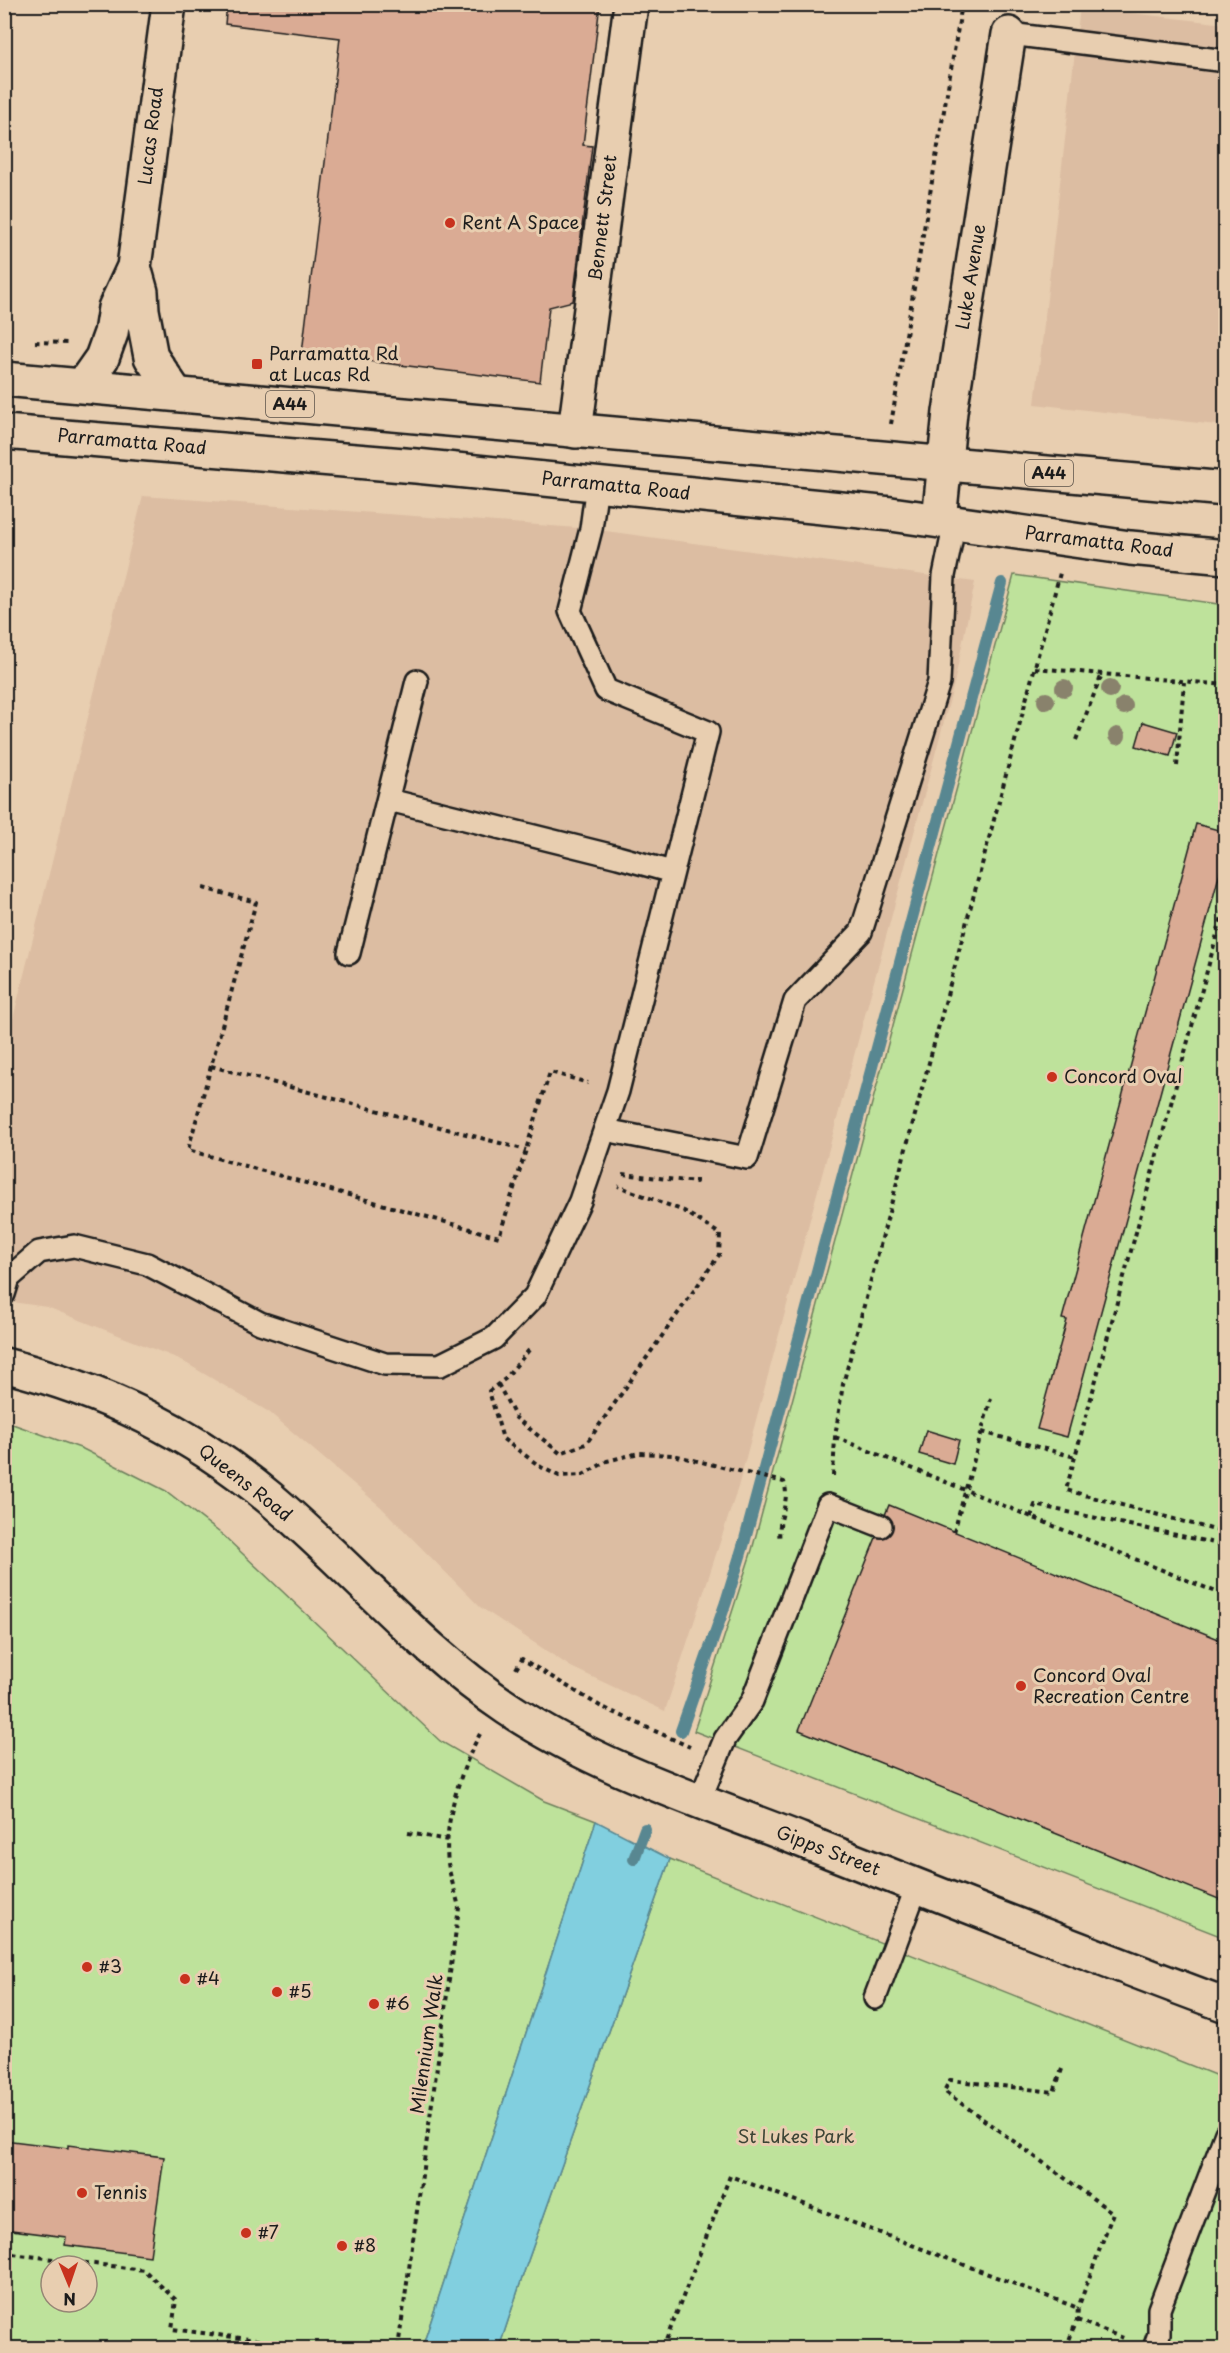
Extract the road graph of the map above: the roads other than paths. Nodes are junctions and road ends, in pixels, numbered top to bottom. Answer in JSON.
{"nodes":[{"id":1,"x":169,"y":4,"type":"edge"},
{"id":2,"x":631,"y":4,"type":"edge"},
{"id":3,"x":1009,"y":34,"type":"joint"},
{"id":4,"x":1226,"y":61,"type":"edge"},
{"id":5,"x":134,"y":267,"type":"junction"},
{"id":6,"x":4,"y":379,"type":"edge"},
{"id":7,"x":84,"y":385,"type":"junction"},
{"id":8,"x":176,"y":394,"type":"junction"},
{"id":9,"x":575,"y":431,"type":"junction"},
{"id":10,"x":4,"y":432,"type":"edge"},
{"id":11,"x":946,"y":464,"type":"junction"},
{"id":12,"x":597,"y":484,"type":"junction"},
{"id":13,"x":1226,"y":489,"type":"edge"},
{"id":14,"x":947,"y":521,"type":"junction"},
{"id":15,"x":1226,"y":557,"type":"edge"},
{"id":16,"x":417,"y":681,"type":"dead end"},
{"id":17,"x":389,"y":800,"type":"junction"},
{"id":18,"x":672,"y":872,"type":"junction"},
{"id":19,"x":349,"y":953,"type":"dead end"},
{"id":20,"x":605,"y":1130,"type":"junction"},
{"id":21,"x":4,"y":1294,"type":"edge"},
{"id":22,"x":4,"y":1365,"type":"edge"},
{"id":23,"x":881,"y":1526,"type":"dead end"},
{"id":24,"x":447,"y":1662,"type":"joint"},
{"id":25,"x":699,"y":1802,"type":"junction"},
{"id":26,"x":917,"y":1886,"type":"junction"},
{"id":27,"x":875,"y":1998,"type":"dead end"},
{"id":28,"x":1226,"y":2005,"type":"edge"},
{"id":29,"x":1226,"y":2133,"type":"edge"},
{"id":30,"x":1154,"y":2349,"type":"edge"}],
"edges":[{"from":1,"to":5,"type":"main road","name":"Lucas Road"},
{"from":2,"to":9,"type":"main road","name":"Bennett Street"},
{"from":3,"to":4,"type":"lane"},
{"from":3,"to":11,"type":"main road","name":"Luke Avenue"},
{"from":5,"to":7,"type":"main road","name":"Lucas Road"},
{"from":5,"to":8,"type":"main road","name":"Lucas Road"},
{"from":6,"to":7,"type":"main road","number":"A44"},
{"from":7,"to":8,"type":"main road","number":"A44"},
{"from":8,"to":9,"type":"main road","number":"A44"},
{"from":9,"to":11,"type":"main road","number":"A44"},
{"from":10,"to":12,"type":"main road","name":"Parramatta Road"},
{"from":11,"to":13,"type":"main road","number":"A44"},
{"from":11,"to":14,"type":"main road","name":"Luke Avenue"},
{"from":12,"to":14,"type":"main road","name":"Parramatta Road"},
{"from":12,"to":18,"type":"lane"},
{"from":14,"to":15,"type":"main road","name":"Parramatta Road"},
{"from":14,"to":20,"type":"lane"},
{"from":16,"to":17,"type":"lane"},
{"from":17,"to":18,"type":"lane"},
{"from":17,"to":19,"type":"lane"},
{"from":18,"to":20,"type":"lane"},
{"from":20,"to":21,"type":"lane"},
{"from":22,"to":24,"type":"main road","name":"Queens Road"},
{"from":23,"to":25,"type":"lane"},
{"from":24,"to":25,"type":"main road","name":"Gipps Street"},
{"from":25,"to":26,"type":"main road","name":"Gipps Street"},
{"from":26,"to":27,"type":"lane"},
{"from":26,"to":28,"type":"main road","name":"Gipps Street"},
{"from":29,"to":30,"type":"lane"}]}
